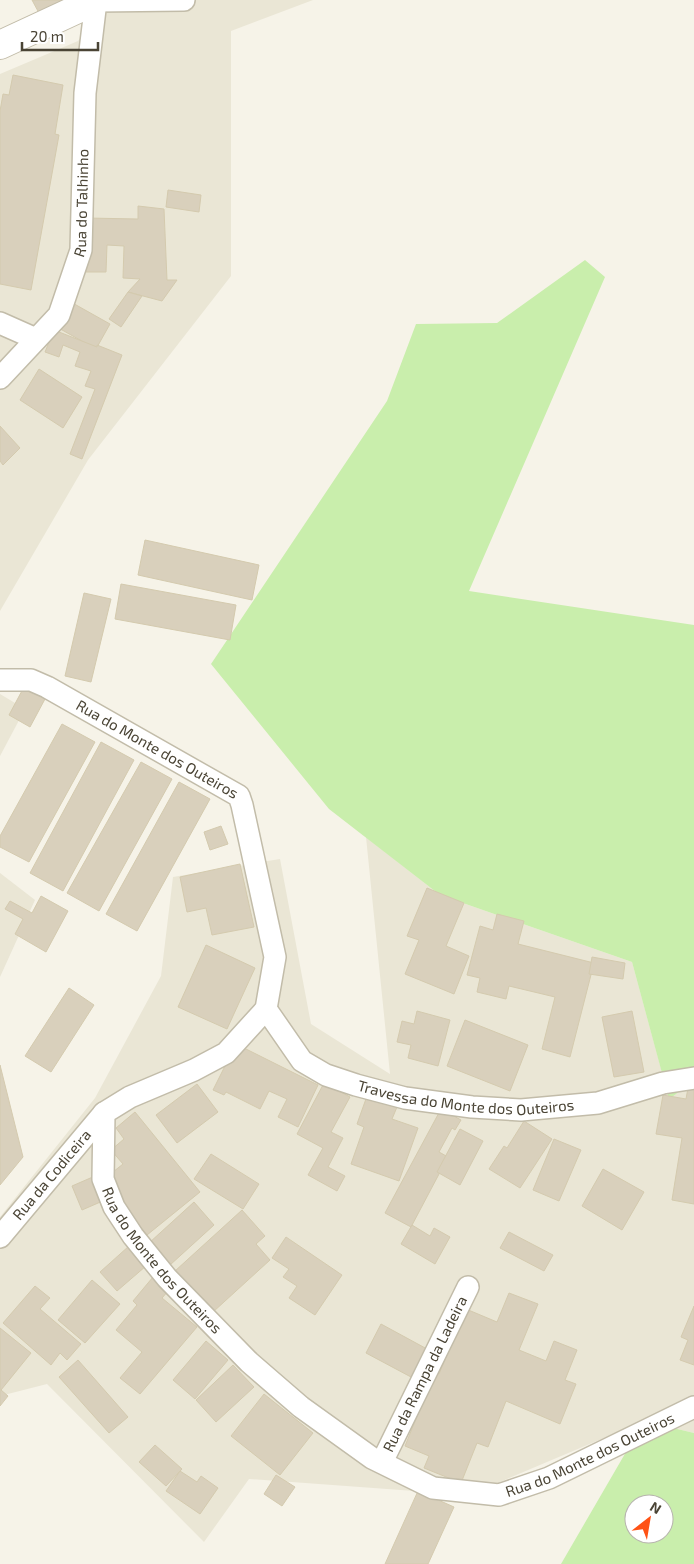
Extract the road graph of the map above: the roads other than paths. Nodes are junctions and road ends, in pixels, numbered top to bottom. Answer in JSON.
{"nodes":[{"id":1,"x":96,"y":0,"type":"edge"},
{"id":2,"x":184,"y":0,"type":"edge"},
{"id":3,"x":0,"y":45,"type":"edge"},
{"id":4,"x":0,"y":323,"type":"edge"},
{"id":5,"x":36,"y":339,"type":"junction"},
{"id":6,"x":0,"y":378,"type":"edge"},
{"id":7,"x":0,"y":680,"type":"edge"},
{"id":8,"x":266,"y":1009,"type":"junction"},
{"id":9,"x":694,"y":1078,"type":"edge"},
{"id":10,"x":104,"y":1113,"type":"junction"},
{"id":11,"x":0,"y":1237,"type":"edge"},
{"id":12,"x":468,"y":1287,"type":"dead end"},
{"id":13,"x":694,"y":1407,"type":"edge"},
{"id":14,"x":382,"y":1462,"type":"junction"}],
"edges":[{"from":1,"to":2,"type":"street"},
{"from":1,"to":3,"type":"street"},
{"from":1,"to":5,"type":"street","name":"Rua do Talhinho"},
{"from":4,"to":5,"type":"street"},
{"from":5,"to":6,"type":"street","name":"Rua do Talhinho"},
{"from":7,"to":8,"type":"street","name":"Rua do Monte dos Outeiros"},
{"from":8,"to":9,"type":"street","name":"Travessa do Monte dos Outeiros"},
{"from":8,"to":10,"type":"street"},
{"from":10,"to":11,"type":"street","name":"Rua da Codiceira"},
{"from":10,"to":14,"type":"street","name":"Rua do Monte dos Outeiros"},
{"from":12,"to":14,"type":"street","name":"Rua da Rampa da Ladeira"},
{"from":13,"to":14,"type":"street","name":"Rua do Monte dos Outeiros"}]}
